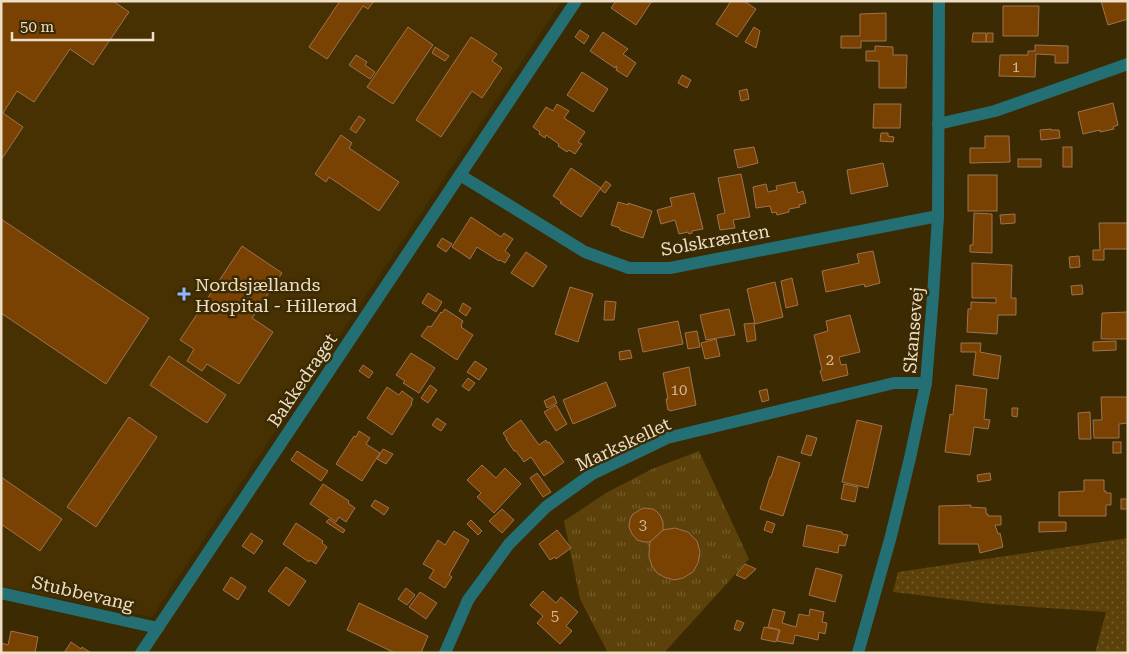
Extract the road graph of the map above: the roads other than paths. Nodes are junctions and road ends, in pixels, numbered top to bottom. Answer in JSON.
{"nodes":[{"id":1,"x":576,"y":1,"type":"edge"},
{"id":2,"x":939,"y":1,"type":"edge"},
{"id":3,"x":1128,"y":64,"type":"edge"},
{"id":4,"x":938,"y":124,"type":"junction"},
{"id":5,"x":460,"y":175,"type":"junction"},
{"id":6,"x":938,"y":216,"type":"junction"},
{"id":7,"x":926,"y":383,"type":"junction"},
{"id":8,"x":1,"y":593,"type":"edge"},
{"id":9,"x":158,"y":628,"type":"junction"},
{"id":10,"x":141,"y":653,"type":"edge"},
{"id":11,"x":445,"y":653,"type":"edge"},
{"id":12,"x":858,"y":653,"type":"edge"}],
"edges":[{"from":1,"to":5,"type":"street","name":"Bakkedraget"},
{"from":2,"to":4,"type":"street","name":"Skansevej"},
{"from":3,"to":4,"type":"street"},
{"from":4,"to":6,"type":"street","name":"Skansevej"},
{"from":5,"to":6,"type":"street","name":"Solskrænten"},
{"from":5,"to":9,"type":"street","name":"Bakkedraget"},
{"from":6,"to":7,"type":"street","name":"Skansevej"},
{"from":7,"to":11,"type":"street","name":"Markskellet"},
{"from":7,"to":12,"type":"street","name":"Skansevej"},
{"from":8,"to":9,"type":"street","name":"Stubbevang"},
{"from":9,"to":10,"type":"street","name":"Bakkedraget"}]}
